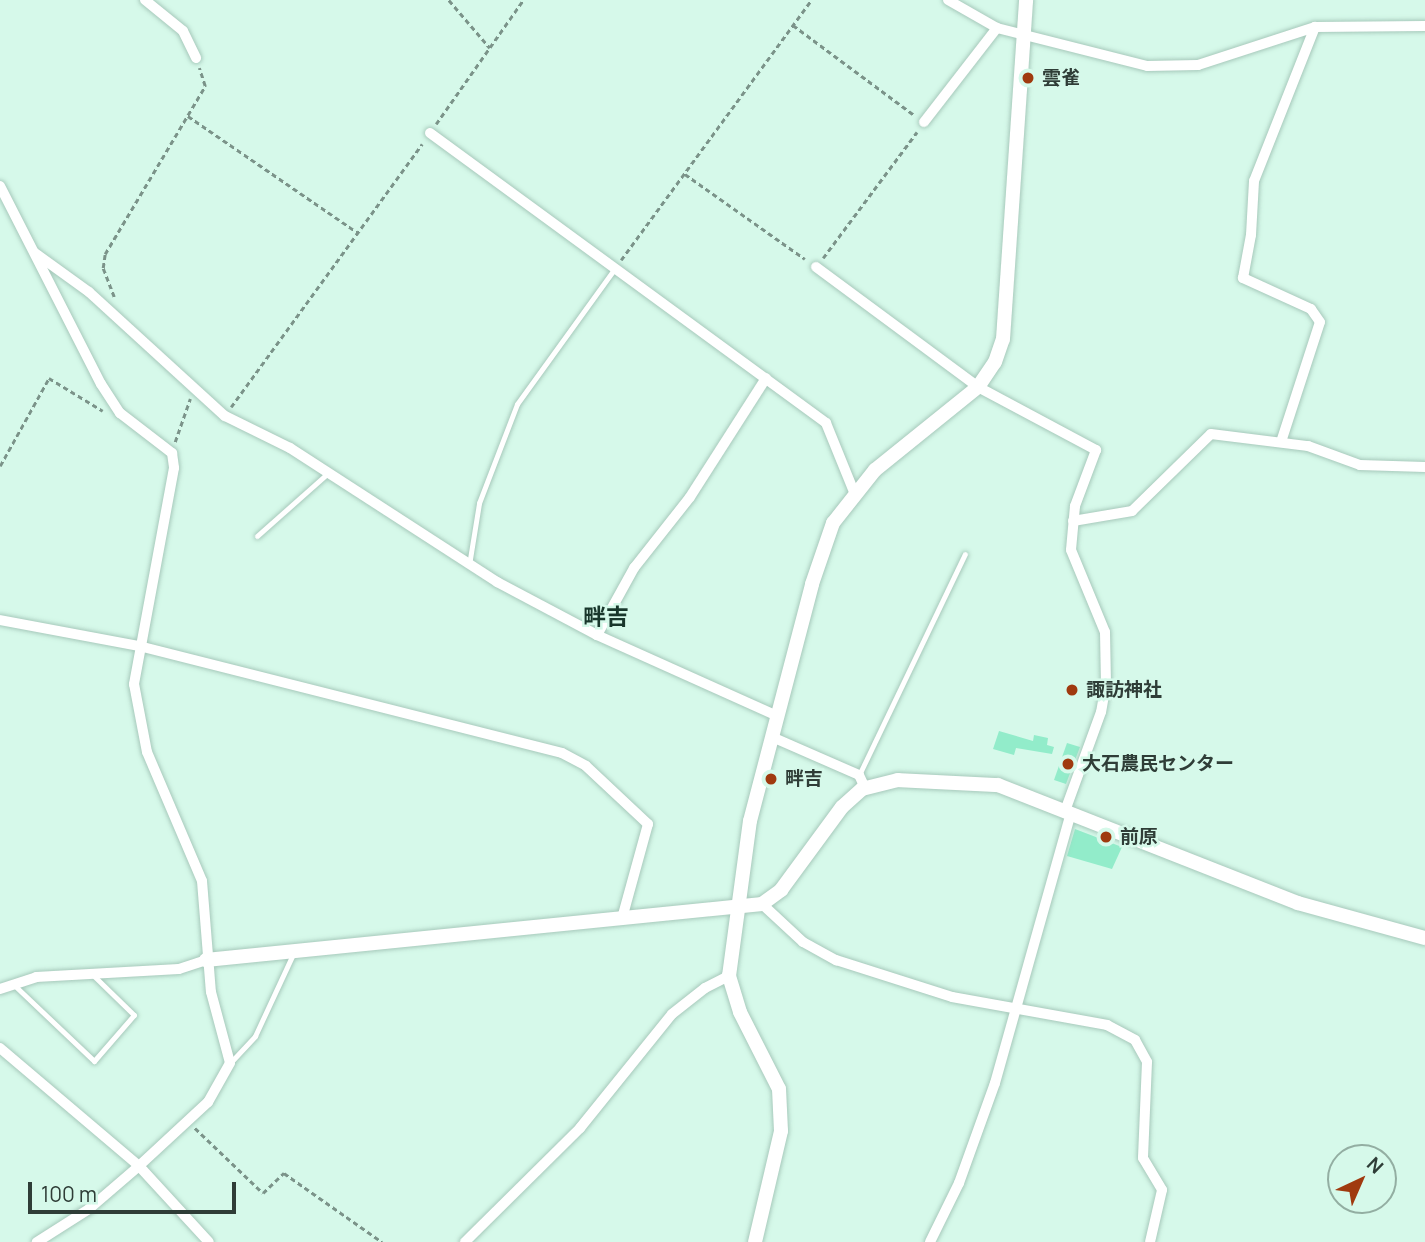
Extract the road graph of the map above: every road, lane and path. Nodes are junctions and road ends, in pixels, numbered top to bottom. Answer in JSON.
{"nodes":[{"id":1,"x":145,"y":0,"type":"edge"},
{"id":2,"x":449,"y":0,"type":"edge"},
{"id":3,"x":523,"y":0,"type":"edge"},
{"id":4,"x":811,"y":0,"type":"edge"},
{"id":5,"x":948,"y":0,"type":"edge"},
{"id":6,"x":1026,"y":0,"type":"edge"},
{"id":7,"x":793,"y":25,"type":"junction"},
{"id":8,"x":1425,"y":26,"type":"edge"},
{"id":9,"x":1315,"y":27,"type":"junction"},
{"id":10,"x":997,"y":28,"type":"junction"},
{"id":11,"x":1022,"y":34,"type":"junction"},
{"id":12,"x":491,"y":48,"type":"junction"},
{"id":13,"x":197,"y":58,"type":"joint"},
{"id":14,"x":188,"y":115,"type":"junction"},
{"id":15,"x":924,"y":122,"type":"junction"},
{"id":16,"x":430,"y":133,"type":"junction"},
{"id":17,"x":684,"y":174,"type":"junction"},
{"id":18,"x":0,"y":186,"type":"edge"},
{"id":19,"x":358,"y":233,"type":"junction"},
{"id":20,"x":33,"y":251,"type":"junction"},
{"id":21,"x":816,"y":267,"type":"junction"},
{"id":22,"x":615,"y":268,"type":"junction"},
{"id":23,"x":117,"y":317,"type":"junction"},
{"id":24,"x":766,"y":378,"type":"junction"},
{"id":25,"x":978,"y":387,"type":"junction"},
{"id":26,"x":193,"y":389,"type":"junction"},
{"id":27,"x":120,"y":413,"type":"junction"},
{"id":28,"x":225,"y":416,"type":"junction"},
{"id":29,"x":1280,"y":442,"type":"junction"},
{"id":30,"x":172,"y":453,"type":"junction"},
{"id":31,"x":0,"y":466,"type":"edge"},
{"id":32,"x":1425,"y":467,"type":"edge"},
{"id":33,"x":329,"y":472,"type":"junction"},
{"id":34,"x":854,"y":492,"type":"junction"},
{"id":35,"x":1073,"y":521,"type":"junction"},
{"id":36,"x":257,"y":536,"type":"dead end"},
{"id":37,"x":965,"y":554,"type":"dead end"},
{"id":38,"x":469,"y":566,"type":"junction"},
{"id":39,"x":0,"y":620,"type":"edge"},
{"id":40,"x":597,"y":635,"type":"junction"},
{"id":41,"x":139,"y":646,"type":"junction"},
{"id":42,"x":777,"y":716,"type":"junction"},
{"id":43,"x":772,"y":737,"type":"junction"},
{"id":44,"x":862,"y":781,"type":"junction"},
{"id":45,"x":1068,"y":812,"type":"junction"},
{"id":46,"x":741,"y":903,"type":"junction"},
{"id":47,"x":762,"y":904,"type":"junction"},
{"id":48,"x":623,"y":915,"type":"junction"},
{"id":49,"x":1425,"y":938,"type":"edge"},
{"id":50,"x":295,"y":951,"type":"junction"},
{"id":51,"x":206,"y":960,"type":"junction"},
{"id":52,"x":93,"y":975,"type":"junction"},
{"id":53,"x":729,"y":976,"type":"junction"},
{"id":54,"x":13,"y":984,"type":"junction"},
{"id":55,"x":0,"y":989,"type":"edge"},
{"id":56,"x":1014,"y":1007,"type":"junction"},
{"id":57,"x":0,"y":1048,"type":"edge"},
{"id":58,"x":230,"y":1063,"type":"junction"},
{"id":59,"x":187,"y":1121,"type":"junction"},
{"id":60,"x":139,"y":1166,"type":"junction"},
{"id":61,"x":37,"y":1242,"type":"edge"},
{"id":62,"x":209,"y":1242,"type":"edge"},
{"id":63,"x":382,"y":1242,"type":"edge"},
{"id":64,"x":465,"y":1242,"type":"edge"},
{"id":65,"x":755,"y":1242,"type":"edge"},
{"id":66,"x":930,"y":1242,"type":"edge"},
{"id":67,"x":1150,"y":1242,"type":"edge"}],
"edges":[{"from":1,"to":13,"type":"street"},
{"from":2,"to":12,"type":"path"},
{"from":3,"to":12,"type":"path"},
{"from":4,"to":7,"type":"path"},
{"from":5,"to":10,"type":"street"},
{"from":6,"to":11,"type":"street"},
{"from":7,"to":15,"type":"path"},
{"from":7,"to":17,"type":"path"},
{"from":8,"to":9,"type":"street"},
{"from":9,"to":11,"type":"street"},
{"from":9,"to":29,"type":"street"},
{"from":10,"to":11,"type":"street"},
{"from":10,"to":15,"type":"street"},
{"from":11,"to":25,"type":"street"},
{"from":12,"to":16,"type":"path"},
{"from":13,"to":14,"type":"path"},
{"from":14,"to":19,"type":"path"},
{"from":14,"to":23,"type":"path"},
{"from":15,"to":21,"type":"path"},
{"from":16,"to":19,"type":"path"},
{"from":16,"to":22,"type":"street"},
{"from":17,"to":21,"type":"path"},
{"from":17,"to":22,"type":"path"},
{"from":18,"to":20,"type":"street"},
{"from":19,"to":28,"type":"path"},
{"from":20,"to":23,"type":"street"},
{"from":20,"to":27,"type":"street"},
{"from":21,"to":25,"type":"street"},
{"from":22,"to":24,"type":"street"},
{"from":22,"to":38,"type":"lane"},
{"from":23,"to":26,"type":"street"},
{"from":24,"to":34,"type":"street"},
{"from":24,"to":40,"type":"street"},
{"from":25,"to":34,"type":"street"},
{"from":25,"to":35,"type":"street"},
{"from":26,"to":28,"type":"street"},
{"from":26,"to":30,"type":"path"},
{"from":27,"to":30,"type":"street"},
{"from":27,"to":31,"type":"path"},
{"from":28,"to":33,"type":"street"},
{"from":29,"to":32,"type":"street"},
{"from":29,"to":35,"type":"street"},
{"from":30,"to":41,"type":"street"},
{"from":33,"to":36,"type":"lane"},
{"from":33,"to":38,"type":"street"},
{"from":34,"to":42,"type":"street"},
{"from":35,"to":45,"type":"street"},
{"from":37,"to":44,"type":"lane"},
{"from":38,"to":40,"type":"street"},
{"from":39,"to":41,"type":"street"},
{"from":40,"to":42,"type":"street"},
{"from":41,"to":48,"type":"street"},
{"from":41,"to":51,"type":"street"},
{"from":42,"to":43,"type":"street"},
{"from":43,"to":44,"type":"street"},
{"from":43,"to":46,"type":"street"},
{"from":44,"to":45,"type":"street"},
{"from":44,"to":47,"type":"street"},
{"from":45,"to":49,"type":"street"},
{"from":45,"to":56,"type":"street"},
{"from":46,"to":47,"type":"street"},
{"from":46,"to":48,"type":"street"},
{"from":46,"to":53,"type":"street"},
{"from":47,"to":56,"type":"street"},
{"from":48,"to":50,"type":"street"},
{"from":50,"to":51,"type":"street"},
{"from":50,"to":58,"type":"lane"},
{"from":51,"to":52,"type":"street"},
{"from":51,"to":58,"type":"street"},
{"from":52,"to":54,"type":"street"},
{"from":52,"to":54,"type":"lane"},
{"from":53,"to":64,"type":"street"},
{"from":53,"to":65,"type":"street"},
{"from":54,"to":55,"type":"street"},
{"from":56,"to":66,"type":"street"},
{"from":56,"to":67,"type":"street"},
{"from":57,"to":60,"type":"street"},
{"from":58,"to":59,"type":"street"},
{"from":59,"to":60,"type":"street"},
{"from":59,"to":63,"type":"path"},
{"from":60,"to":61,"type":"street"},
{"from":60,"to":62,"type":"street"}]}
